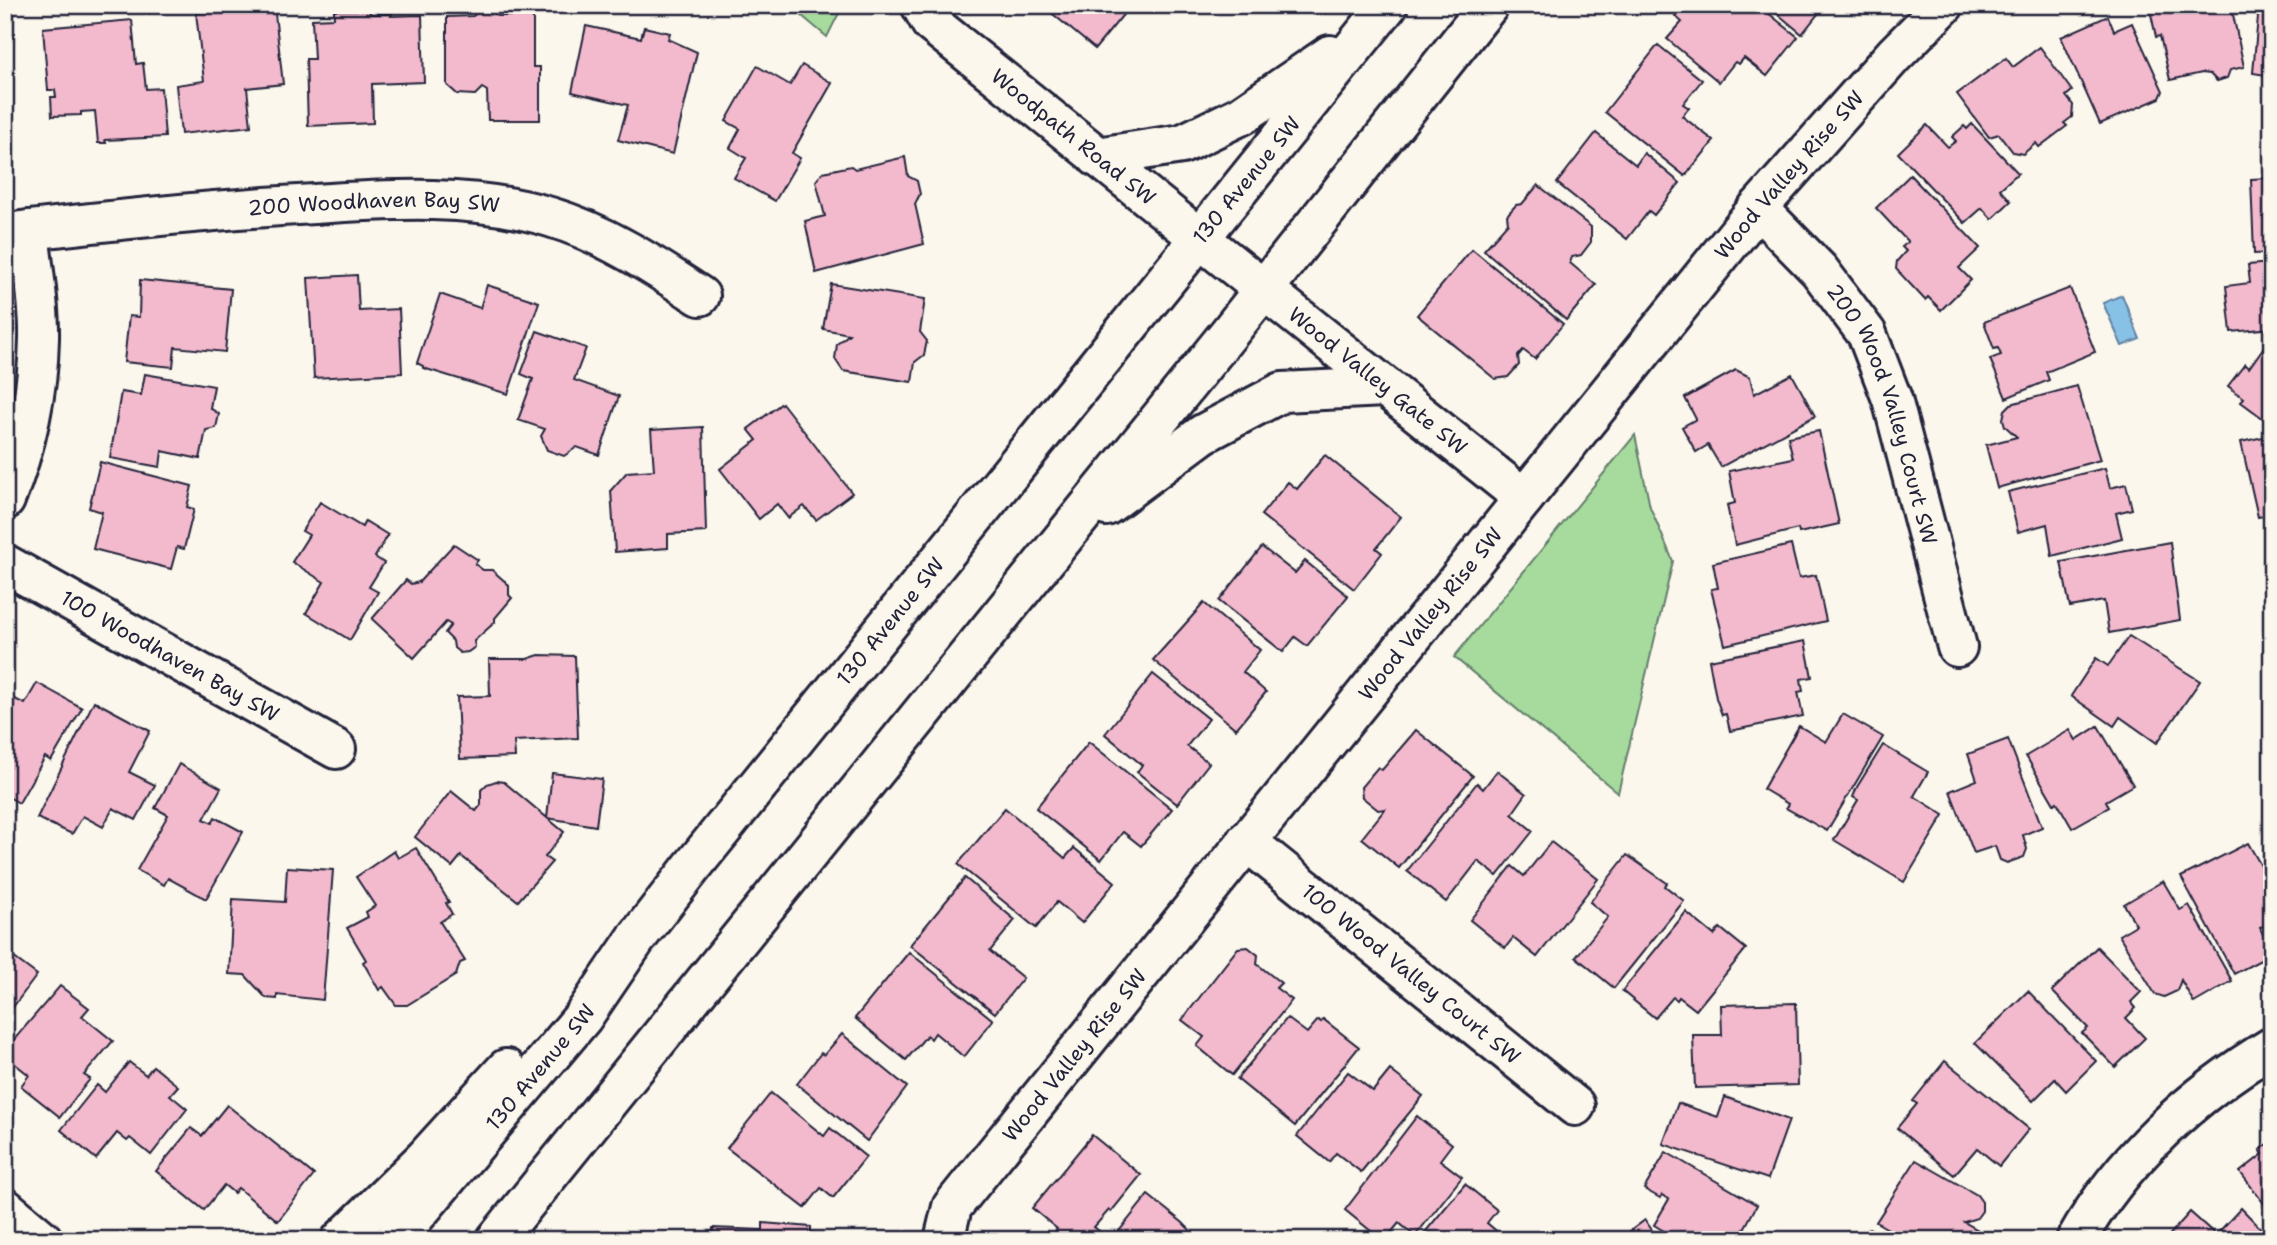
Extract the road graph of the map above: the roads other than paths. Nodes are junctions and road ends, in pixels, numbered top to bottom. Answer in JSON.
{"nodes":[{"id":1,"x":921,"y":5,"type":"edge"},
{"id":2,"x":1489,"y":5,"type":"edge"},
{"id":3,"x":1944,"y":5,"type":"edge"},
{"id":4,"x":1383,"y":11,"type":"edge"},
{"id":5,"x":1097,"y":157,"type":"junction"},
{"id":6,"x":1758,"y":208,"type":"junction"},
{"id":7,"x":17,"y":232,"type":"edge"},
{"id":8,"x":1201,"y":238,"type":"junction"},
{"id":9,"x":1231,"y":263,"type":"joint"},
{"id":10,"x":1264,"y":289,"type":"junction"},
{"id":11,"x":700,"y":296,"type":"dead end"},
{"id":12,"x":1385,"y":387,"type":"junction"},
{"id":13,"x":1524,"y":498,"type":"junction"},
{"id":14,"x":5,"y":500,"type":"edge"},
{"id":15,"x":1052,"y":548,"type":"junction"},
{"id":16,"x":5,"y":564,"type":"edge"},
{"id":17,"x":1957,"y":647,"type":"dead end"},
{"id":18,"x":336,"y":749,"type":"dead end"},
{"id":19,"x":1246,"y":841,"type":"junction"},
{"id":20,"x":636,"y":939,"type":"junction"},
{"id":21,"x":2272,"y":1047,"type":"edge"},
{"id":22,"x":1575,"y":1107,"type":"dead end"},
{"id":23,"x":5,"y":1208,"type":"edge"},
{"id":24,"x":43,"y":1240,"type":"edge"},
{"id":25,"x":341,"y":1240,"type":"edge"},
{"id":26,"x":395,"y":1240,"type":"edge"},
{"id":27,"x":496,"y":1240,"type":"edge"},
{"id":28,"x":944,"y":1240,"type":"edge"},
{"id":29,"x":2076,"y":1240,"type":"edge"}],
"edges":[{"from":1,"to":5,"type":"street","name":"Woodpath Road SW"},
{"from":2,"to":10,"type":"street"},
{"from":3,"to":6,"type":"street","name":"Wood Valley Rise SW"},
{"from":4,"to":5,"type":"street"},
{"from":4,"to":8,"type":"street","name":"130 Avenue SW"},
{"from":5,"to":8,"type":"street","name":"Woodpath Road SW"},
{"from":6,"to":13,"type":"street","name":"Wood Valley Rise SW"},
{"from":6,"to":17,"type":"street","name":"200 Wood Valley Court SW"},
{"from":7,"to":11,"type":"street","name":"200 Woodhaven Bay SW"},
{"from":7,"to":14,"type":"street"},
{"from":8,"to":9,"type":"street","name":"Woodpath Road SW"},
{"from":8,"to":20,"type":"street","name":"130 Avenue SW"},
{"from":9,"to":10,"type":"street","name":"Wood Valley Gate SW"},
{"from":10,"to":12,"type":"street","name":"Wood Valley Gate SW"},
{"from":10,"to":15,"type":"street"},
{"from":12,"to":13,"type":"street","name":"Wood Valley Gate SW"},
{"from":12,"to":15,"type":"street"},
{"from":13,"to":19,"type":"street","name":"Wood Valley Rise SW"},
{"from":15,"to":27,"type":"street"},
{"from":16,"to":18,"type":"street","name":"100 Woodhaven Bay SW"},
{"from":19,"to":22,"type":"street","name":"100 Wood Valley Court SW"},
{"from":19,"to":28,"type":"street","name":"Wood Valley Rise SW"},
{"from":20,"to":25,"type":"street"},
{"from":20,"to":26,"type":"street","name":"130 Avenue SW"},
{"from":21,"to":29,"type":"street"},
{"from":23,"to":24,"type":"street"}]}
